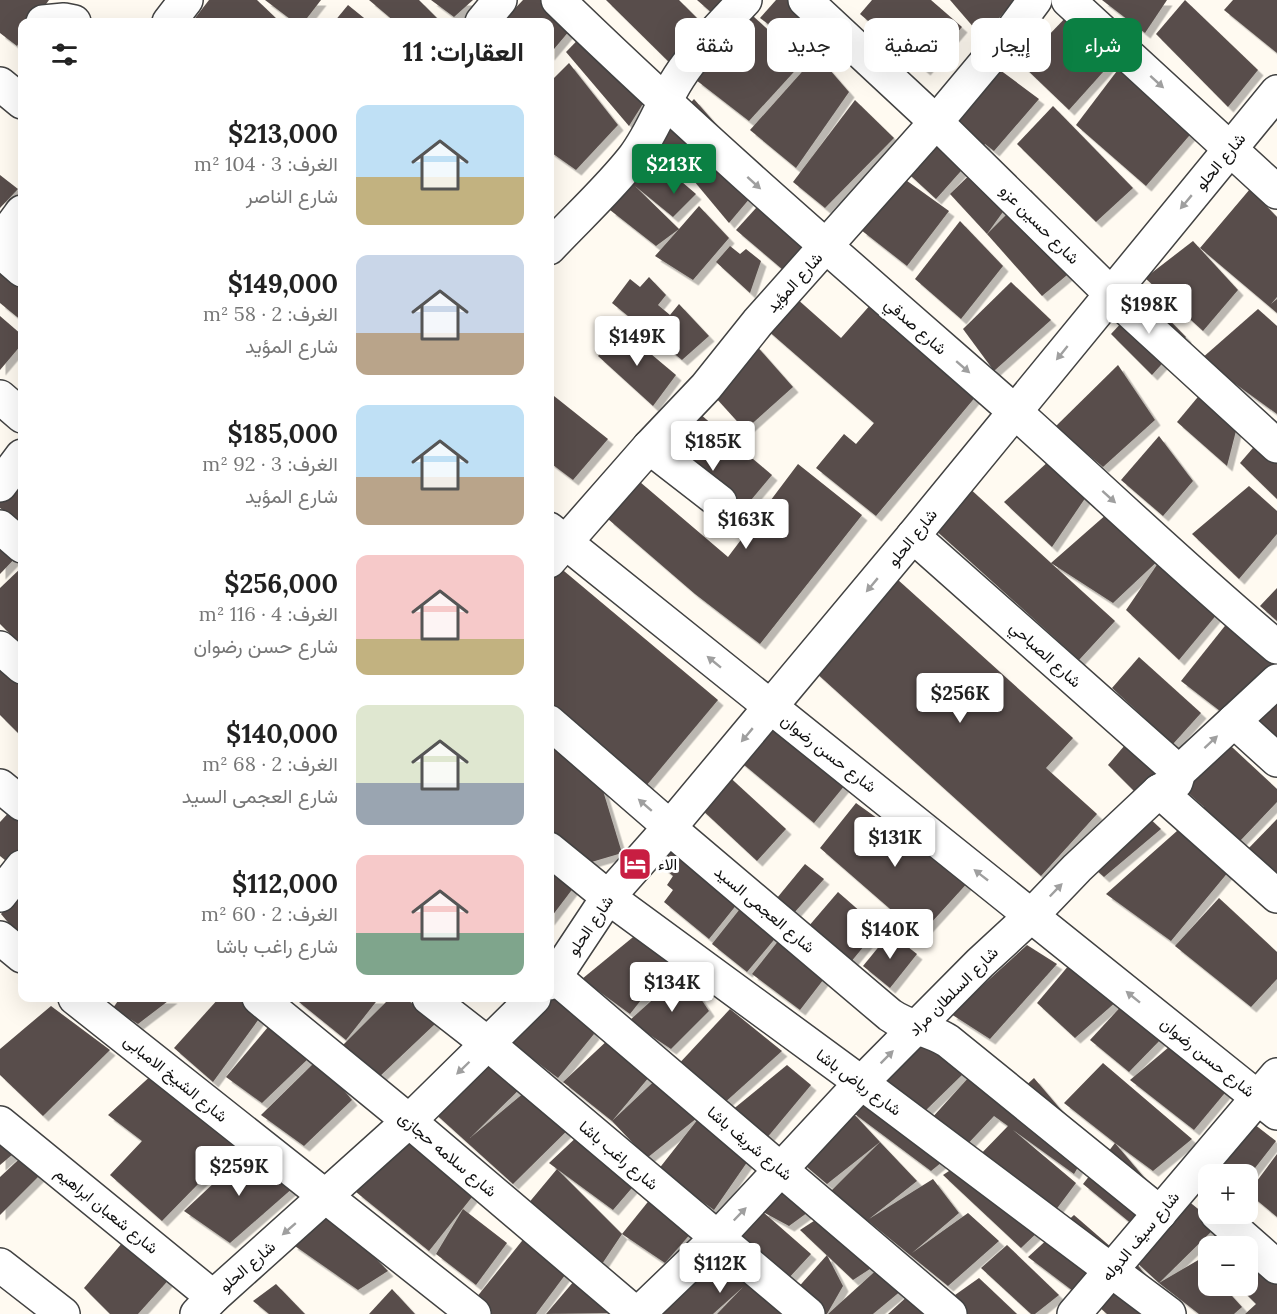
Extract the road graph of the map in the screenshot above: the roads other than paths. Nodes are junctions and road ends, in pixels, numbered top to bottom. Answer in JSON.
{"nodes":[{"id":1,"x":186,"y":0,"type":"edge"},
{"id":2,"x":500,"y":0,"type":"edge"},
{"id":3,"x":558,"y":0,"type":"edge"},
{"id":4,"x":746,"y":0,"type":"edge"},
{"id":5,"x":805,"y":0,"type":"edge"},
{"id":6,"x":1035,"y":0,"type":"edge"},
{"id":7,"x":1068,"y":0,"type":"edge"},
{"id":8,"x":172,"y":18,"type":"edge"},
{"id":9,"x":485,"y":18,"type":"edge"},
{"id":10,"x":1277,"y":92,"type":"edge"},
{"id":11,"x":664,"y":102,"type":"junction"},
{"id":12,"x":936,"y":122,"type":"junction"},
{"id":13,"x":1230,"y":149,"type":"junction"},
{"id":14,"x":1277,"y":192,"type":"edge"},
{"id":15,"x":18,"y":217,"type":"edge"},
{"id":16,"x":0,"y":242,"type":"edge"},
{"id":17,"x":554,"y":243,"type":"edge"},
{"id":18,"x":826,"y":247,"type":"junction"},
{"id":19,"x":0,"y":251,"type":"edge"},
{"id":20,"x":18,"y":267,"type":"edge"},
{"id":21,"x":1111,"y":294,"type":"junction"},
{"id":22,"x":0,"y":397,"type":"edge"},
{"id":23,"x":1014,"y":411,"type":"junction"},
{"id":24,"x":18,"y":413,"type":"edge"},
{"id":25,"x":1277,"y":446,"type":"edge"},
{"id":26,"x":649,"y":447,"type":"junction"},
{"id":27,"x":18,"y":461,"type":"edge"},
{"id":28,"x":0,"y":485,"type":"edge"},
{"id":29,"x":720,"y":502,"type":"dead end"},
{"id":30,"x":0,"y":527,"type":"edge"},
{"id":31,"x":913,"y":536,"type":"junction"},
{"id":32,"x":18,"y":543,"type":"edge"},
{"id":33,"x":554,"y":544,"type":"edge"},
{"id":34,"x":1277,"y":647,"type":"edge"},
{"id":35,"x":0,"y":648,"type":"edge"},
{"id":36,"x":18,"y":664,"type":"edge"},
{"id":37,"x":1277,"y":681,"type":"edge"},
{"id":38,"x":770,"y":707,"type":"junction"},
{"id":39,"x":1234,"y":721,"type":"junction"},
{"id":40,"x":554,"y":726,"type":"edge"},
{"id":41,"x":1277,"y":760,"type":"edge"},
{"id":42,"x":1169,"y":782,"type":"junction"},
{"id":43,"x":0,"y":786,"type":"edge"},
{"id":44,"x":18,"y":801,"type":"edge"},
{"id":45,"x":670,"y":827,"type":"junction"},
{"id":46,"x":554,"y":853,"type":"edge"},
{"id":47,"x":18,"y":872,"type":"edge"},
{"id":48,"x":0,"y":895,"type":"edge"},
{"id":49,"x":1277,"y":896,"type":"edge"},
{"id":50,"x":608,"y":897,"type":"junction"},
{"id":51,"x":1032,"y":915,"type":"junction"},
{"id":52,"x":0,"y":938,"type":"edge"},
{"id":53,"x":18,"y":953,"type":"edge"},
{"id":54,"x":554,"y":972,"type":"edge"},
{"id":55,"x":554,"y":988,"type":"edge"},
{"id":56,"x":80,"y":1002,"type":"edge"},
{"id":57,"x":264,"y":1002,"type":"edge"},
{"id":58,"x":434,"y":1002,"type":"edge"},
{"id":59,"x":528,"y":1002,"type":"edge"},
{"id":60,"x":917,"y":1027,"type":"junction"},
{"id":61,"x":488,"y":1044,"type":"junction"},
{"id":62,"x":861,"y":1083,"type":"junction"},
{"id":63,"x":1270,"y":1095,"type":"edge"},
{"id":64,"x":409,"y":1121,"type":"junction"},
{"id":65,"x":0,"y":1123,"type":"edge"},
{"id":66,"x":782,"y":1170,"type":"junction"},
{"id":67,"x":1185,"y":1184,"type":"junction"},
{"id":68,"x":1198,"y":1196,"type":"edge"},
{"id":69,"x":325,"y":1198,"type":"junction"},
{"id":70,"x":1160,"y":1212,"type":"junction"},
{"id":71,"x":1228,"y":1224,"type":"edge"},
{"id":72,"x":717,"y":1238,"type":"junction"},
{"id":73,"x":0,"y":1265,"type":"edge"},
{"id":74,"x":1277,"y":1267,"type":"edge"},
{"id":75,"x":1111,"y":1270,"type":"junction"},
{"id":76,"x":205,"y":1305,"type":"edge"},
{"id":77,"x":63,"y":1314,"type":"edge"},
{"id":78,"x":474,"y":1314,"type":"edge"},
{"id":79,"x":637,"y":1314,"type":"edge"},
{"id":80,"x":808,"y":1314,"type":"edge"},
{"id":81,"x":950,"y":1314,"type":"edge"},
{"id":82,"x":1074,"y":1314,"type":"edge"},
{"id":83,"x":1169,"y":1314,"type":"edge"}],
"edges":[{"from":1,"to":8,"type":"street"},
{"from":2,"to":9,"type":"street"},
{"from":3,"to":11,"type":"street","name":"شارع صدقي"},
{"from":4,"to":11,"type":"street"},
{"from":5,"to":12,"type":"street","name":"شارع حسين عزو"},
{"from":6,"to":12,"type":"street","name":"شارع المؤيد"},
{"from":7,"to":13,"type":"street","one_way":true},
{"from":10,"to":13,"type":"street","name":"شارع الحلو"},
{"from":11,"to":17,"type":"street"},
{"from":11,"to":18,"type":"street","name":"شارع صدقي","one_way":true},
{"from":12,"to":18,"type":"street","name":"شارع المؤيد"},
{"from":12,"to":21,"type":"street","name":"شارع حسين عزو"},
{"from":13,"to":14,"type":"street"},
{"from":13,"to":21,"type":"street","name":"شارع الحلو","one_way":true},
{"from":15,"to":16,"type":"street"},
{"from":18,"to":23,"type":"street","name":"شارع صدقي","one_way":true},
{"from":18,"to":26,"type":"street","name":"شارع المؤيد"},
{"from":19,"to":20,"type":"street"},
{"from":21,"to":23,"type":"street","name":"شارع الحلو","one_way":true},
{"from":21,"to":25,"type":"street","name":"شارع حسين عزو"},
{"from":22,"to":24,"type":"street"},
{"from":23,"to":31,"type":"street","name":"شارع الحلو"},
{"from":23,"to":34,"type":"street","name":"شارع صدقي","one_way":true},
{"from":26,"to":29,"type":"street"},
{"from":26,"to":33,"type":"street","name":"شارع المؤيد"},
{"from":27,"to":28,"type":"street"},
{"from":30,"to":32,"type":"street"},
{"from":31,"to":38,"type":"street","name":"شارع الحلو","one_way":true},
{"from":31,"to":42,"type":"street","name":"شارع الصباحي"},
{"from":38,"to":33,"type":"street","name":"شارع حسن رضوان","one_way":true},
{"from":35,"to":36,"type":"street"},
{"from":37,"to":39,"type":"street","name":"شارع السلطان مراد"},
{"from":38,"to":45,"type":"street","name":"شارع الحلو","one_way":true},
{"from":51,"to":38,"type":"street","name":"شارع حسن رضوان","one_way":true},
{"from":39,"to":41,"type":"street"},
{"from":42,"to":39,"type":"street","name":"شارع السلطان مراد","one_way":true},
{"from":45,"to":40,"type":"street","name":"شارع العجمى السيد","one_way":true},
{"from":42,"to":49,"type":"street","name":"شارع الصباحي"},
{"from":51,"to":42,"type":"street","name":"شارع السلطان مراد","one_way":true},
{"from":43,"to":44,"type":"street"},
{"from":45,"to":50,"type":"street","name":"شارع الحلو"},
{"from":45,"to":60,"type":"street","name":"شارع العجمى السيد"},
{"from":46,"to":50,"type":"street","name":"شارع رياض باشا"},
{"from":47,"to":48,"type":"street"},
{"from":50,"to":54,"type":"street","name":"شارع الحلو"},
{"from":50,"to":62,"type":"street","name":"شارع رياض باشا"},
{"from":51,"to":60,"type":"street","name":"شارع السلطان مراد"},
{"from":63,"to":51,"type":"street","name":"شارع حسن رضوان","one_way":true},
{"from":52,"to":53,"type":"street"},
{"from":55,"to":66,"type":"street","name":"شارع شريف باشا"},
{"from":56,"to":69,"type":"street","name":"شارع الشيخ الامبابى"},
{"from":57,"to":64,"type":"street","name":"شارع سلامه حجازى"},
{"from":58,"to":61,"type":"street","name":"شارع راغب باشا"},
{"from":59,"to":61,"type":"street","name":"شارع الحلو"},
{"from":62,"to":60,"type":"street","name":"شارع السلطان مراد","one_way":true},
{"from":60,"to":70,"type":"street","name":"شارع العجمى السيد"},
{"from":61,"to":64,"type":"street","name":"شارع الحلو","one_way":true},
{"from":61,"to":72,"type":"street","name":"شارع راغب باشا"},
{"from":62,"to":66,"type":"street","name":"شارع السلطان مراد"},
{"from":62,"to":75,"type":"street","name":"شارع رياض باشا"},
{"from":63,"to":67,"type":"street","name":"شارع سيف الدوله"},
{"from":64,"to":69,"type":"street","name":"شارع الحلو"},
{"from":64,"to":79,"type":"street","name":"شارع سلامه حجازى"},
{"from":65,"to":76,"type":"street","name":"شارع شعبان ابراهيم"},
{"from":72,"to":66,"type":"street","name":"شارع السلطان مراد","one_way":true},
{"from":66,"to":81,"type":"street","name":"شارع شريف باشا"},
{"from":67,"to":68,"type":"street"},
{"from":67,"to":70,"type":"street","name":"شارع سيف الدوله"},
{"from":69,"to":76,"type":"street","name":"شارع الحلو","one_way":true},
{"from":69,"to":78,"type":"street","name":"شارع الشيخ الامبابى"},
{"from":70,"to":75,"type":"street","name":"شارع سيف الدوله"},
{"from":71,"to":74,"type":"street"},
{"from":72,"to":79,"type":"street","name":"شارع السلطان مراد"},
{"from":72,"to":80,"type":"street","name":"شارع راغب باشا"},
{"from":73,"to":77,"type":"street"},
{"from":75,"to":82,"type":"street","name":"شارع سيف الدوله"},
{"from":75,"to":83,"type":"street","name":"شارع رياض باشا"}]}
